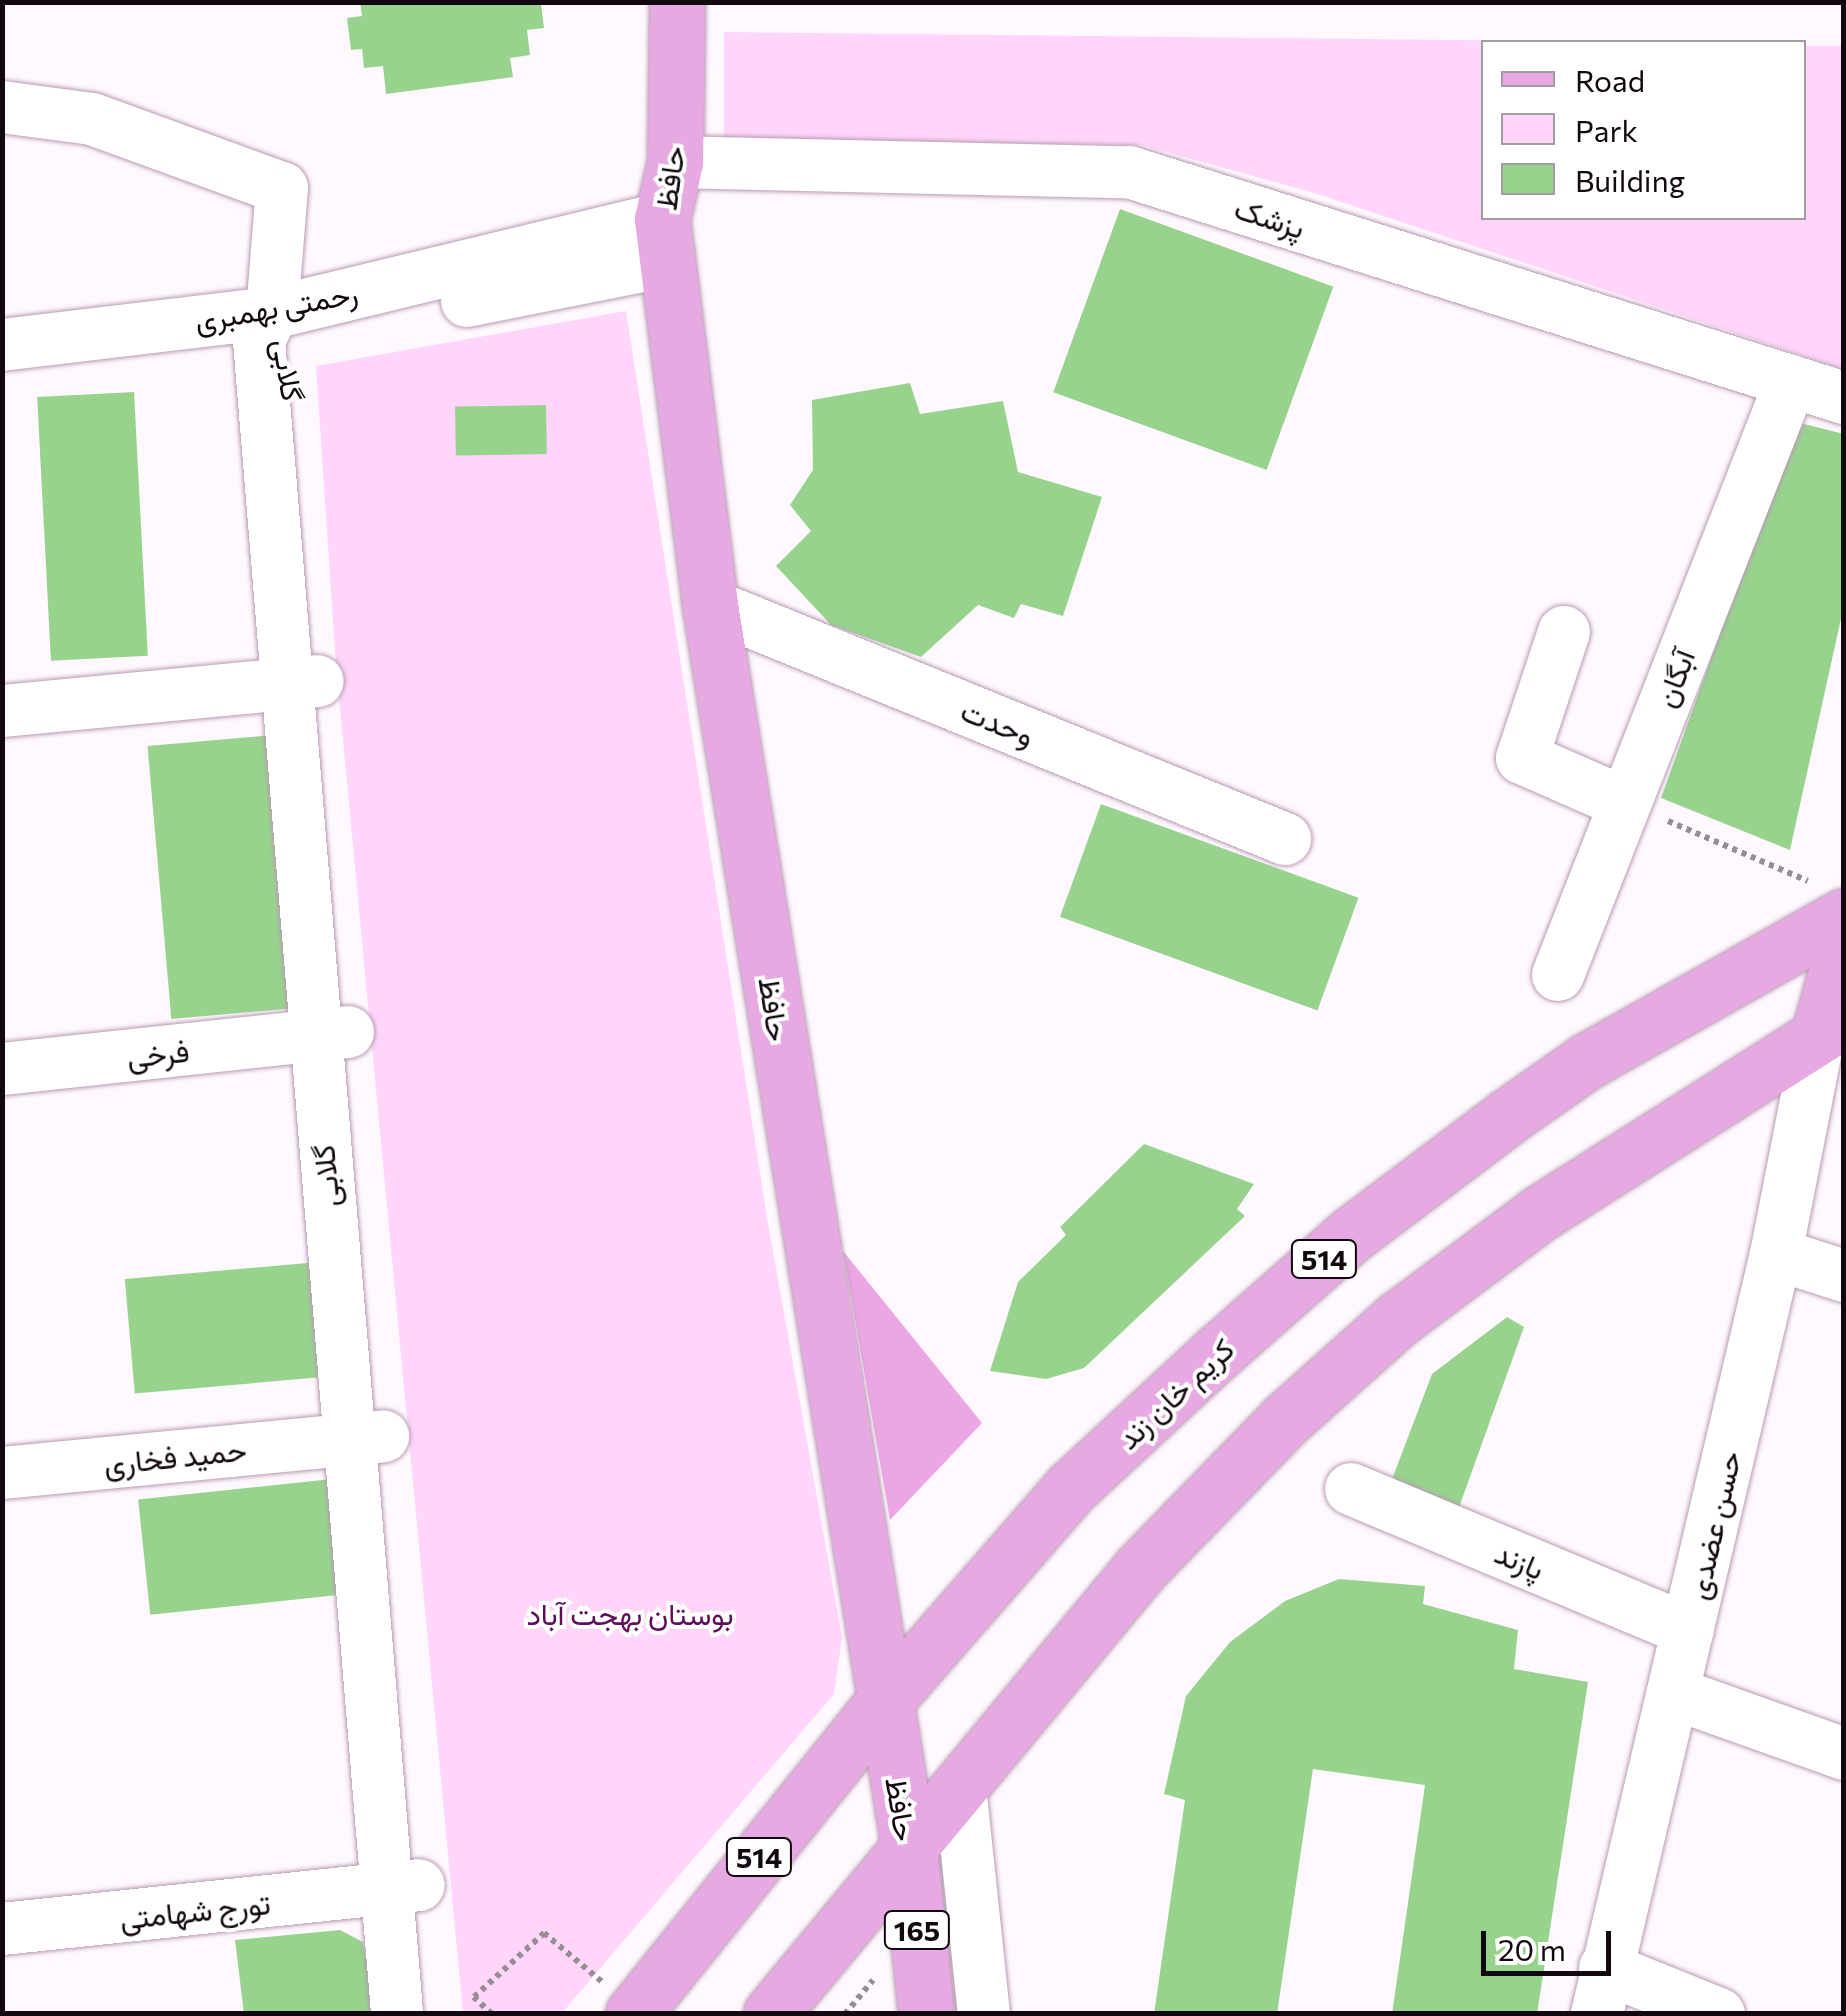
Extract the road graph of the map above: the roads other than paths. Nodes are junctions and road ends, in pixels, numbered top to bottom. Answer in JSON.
{"nodes":[{"id":1,"x":677,"y":2,"type":"edge"},
{"id":2,"x":2,"y":107,"type":"edge"},
{"id":3,"x":675,"y":162,"type":"junction"},
{"id":4,"x":665,"y":240,"type":"junction"},
{"id":5,"x":274,"y":330,"type":"junction"},
{"id":6,"x":2,"y":345,"type":"edge"},
{"id":7,"x":1791,"y":381,"type":"junction"},
{"id":8,"x":1844,"y":398,"type":"edge"},
{"id":9,"x":710,"y":605,"type":"junction"},
{"id":10,"x":1564,"y":632,"type":"dead end"},
{"id":11,"x":301,"y":682,"type":"junction"},
{"id":12,"x":2,"y":711,"type":"edge"},
{"id":13,"x":1626,"y":803,"type":"junction"},
{"id":14,"x":1285,"y":839,"type":"dead end"},
{"id":15,"x":1844,"y":916,"type":"edge"},
{"id":16,"x":1844,"y":944,"type":"edge"},
{"id":17,"x":1558,"y":976,"type":"dead end"},
{"id":18,"x":1831,"y":1027,"type":"edge"},
{"id":19,"x":331,"y":1034,"type":"junction"},
{"id":20,"x":2,"y":1070,"type":"edge"},
{"id":21,"x":1776,"y":1254,"type":"junction"},
{"id":22,"x":1844,"y":1276,"type":"edge"},
{"id":23,"x":365,"y":1437,"type":"junction"},
{"id":24,"x":2,"y":1474,"type":"edge"},
{"id":25,"x":1351,"y":1489,"type":"dead end"},
{"id":26,"x":1688,"y":1630,"type":"junction"},
{"id":27,"x":1673,"y":1693,"type":"junction"},
{"id":28,"x":885,"y":1701,"type":"junction"},
{"id":29,"x":1844,"y":1754,"type":"edge"},
{"id":30,"x":960,"y":1786,"type":"junction"},
{"id":31,"x":909,"y":1847,"type":"junction"},
{"id":32,"x":404,"y":1887,"type":"junction"},
{"id":33,"x":2,"y":1929,"type":"edge"},
{"id":34,"x":1601,"y":1991,"type":"edge"},
{"id":35,"x":453,"y":2005,"type":"edge"},
{"id":36,"x":635,"y":2011,"type":"edge"},
{"id":37,"x":397,"y":2014,"type":"edge"},
{"id":38,"x":772,"y":2014,"type":"edge"},
{"id":39,"x":926,"y":2014,"type":"edge"},
{"id":40,"x":984,"y":2014,"type":"edge"},
{"id":41,"x":1719,"y":2014,"type":"edge"}],
"edges":[{"from":1,"to":3,"type":"main road","name":"حافظ","number":"165"},
{"from":2,"to":5,"type":"street","name":"گلابی"},
{"from":3,"to":4,"type":"main road","name":"حافظ","number":"165"},
{"from":3,"to":7,"type":"street","name":"پزشک"},
{"from":4,"to":5,"type":"street","name":"رحمتی بهمبری"},
{"from":4,"to":9,"type":"main road","name":"حافظ","number":"165"},
{"from":5,"to":6,"type":"street","name":"رحمتی بهمبری"},
{"from":5,"to":11,"type":"street","name":"گلابی"},
{"from":7,"to":8,"type":"street","name":"پزشک"},
{"from":7,"to":13,"type":"street","name":"آبگان"},
{"from":9,"to":14,"type":"street","name":"وحدت"},
{"from":9,"to":28,"type":"main road","name":"حافظ","number":"165"},
{"from":10,"to":13,"type":"street"},
{"from":11,"to":12,"type":"street"},
{"from":11,"to":19,"type":"street","name":"گلابی"},
{"from":13,"to":17,"type":"street","name":"آبگان"},
{"from":15,"to":28,"type":"main road","name":"کریم خان زند","number":"514"},
{"from":16,"to":18,"type":"main road"},
{"from":18,"to":21,"type":"street","name":"حسن عضدی"},
{"from":18,"to":30,"type":"main road"},
{"from":19,"to":20,"type":"street","name":"فرخی"},
{"from":19,"to":23,"type":"street","name":"گلابی"},
{"from":21,"to":22,"type":"street"},
{"from":21,"to":26,"type":"street","name":"حسن عضدی"},
{"from":23,"to":24,"type":"street","name":"حمید فخاری"},
{"from":23,"to":32,"type":"street","name":"گلابی"},
{"from":25,"to":26,"type":"street","name":"پازند"},
{"from":26,"to":27,"type":"street","name":"حسن عضدی"},
{"from":27,"to":29,"type":"street"},
{"from":27,"to":34,"type":"street","name":"حسن عضدی"},
{"from":28,"to":31,"type":"main road","name":"حافظ","number":"165"},
{"from":28,"to":36,"type":"main road","name":"کریم خان زند","number":"514"},
{"from":30,"to":31,"type":"main road"},
{"from":30,"to":40,"type":"street"},
{"from":31,"to":38,"type":"main road"},
{"from":31,"to":39,"type":"main road","name":"حافظ","number":"165"},
{"from":32,"to":33,"type":"street","name":"تورج شهامتی"},
{"from":32,"to":35,"type":"street","name":"گلابی"},
{"from":32,"to":37,"type":"street","name":"گلابی"},
{"from":34,"to":41,"type":"street"}]}
